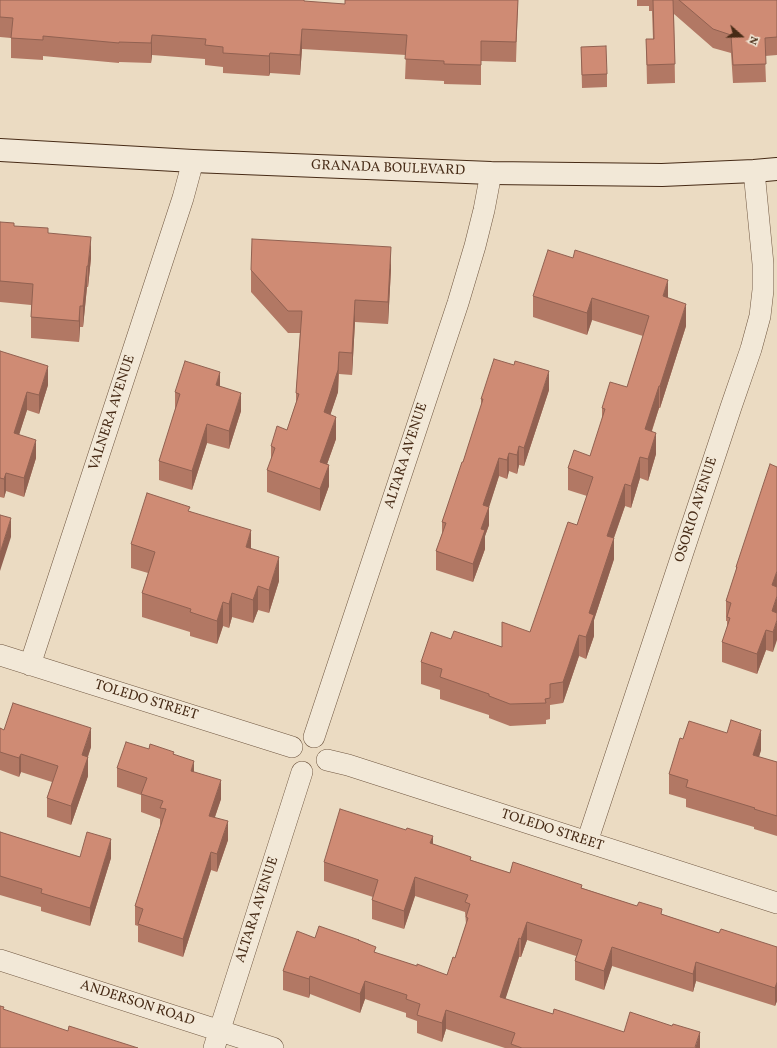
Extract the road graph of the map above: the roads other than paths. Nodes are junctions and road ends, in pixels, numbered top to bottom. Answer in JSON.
{"nodes":[{"id":1,"x":0,"y":150,"type":"edge"},
{"id":2,"x":193,"y":161,"type":"junction"},
{"id":3,"x":777,"y":169,"type":"edge"},
{"id":4,"x":754,"y":171,"type":"junction"},
{"id":5,"x":491,"y":173,"type":"junction"},
{"id":6,"x":0,"y":655,"type":"edge"},
{"id":7,"x":30,"y":665,"type":"junction"},
{"id":8,"x":314,"y":737,"type":"junction"},
{"id":9,"x":292,"y":747,"type":"junction"},
{"id":10,"x":327,"y":760,"type":"junction"},
{"id":11,"x":302,"y":772,"type":"junction"},
{"id":12,"x":587,"y":842,"type":"junction"},
{"id":13,"x":777,"y":903,"type":"edge"},
{"id":14,"x":0,"y":960,"type":"edge"},
{"id":15,"x":217,"y":1039,"type":"edge"},
{"id":16,"x":273,"y":1048,"type":"edge"}],
"edges":[{"from":1,"to":2,"type":"street","name":"GRANADA BOULEVARD"},
{"from":2,"to":5,"type":"street","name":"GRANADA BOULEVARD"},
{"from":2,"to":7,"type":"street","name":"VALNERA AVENUE"},
{"from":3,"to":4,"type":"street","name":"GRANADA BOULEVARD"},
{"from":4,"to":5,"type":"street","name":"GRANADA BOULEVARD"},
{"from":4,"to":12,"type":"street","name":"OSORIO AVENUE"},
{"from":5,"to":8,"type":"street","name":"ALTARA AVENUE"},
{"from":6,"to":7,"type":"street","name":"TOLEDO STREET"},
{"from":7,"to":9,"type":"street","name":"TOLEDO STREET"},
{"from":8,"to":9,"type":"street"},
{"from":8,"to":10,"type":"street"},
{"from":9,"to":11,"type":"street"},
{"from":10,"to":11,"type":"street"},
{"from":10,"to":12,"type":"street","name":"TOLEDO STREET"},
{"from":11,"to":15,"type":"street","name":"ALTARA AVENUE"},
{"from":12,"to":13,"type":"street","name":"TOLEDO STREET"},
{"from":14,"to":15,"type":"street","name":"ANDERSON ROAD"},
{"from":15,"to":16,"type":"street","name":"ANDERSON ROAD"}]}
